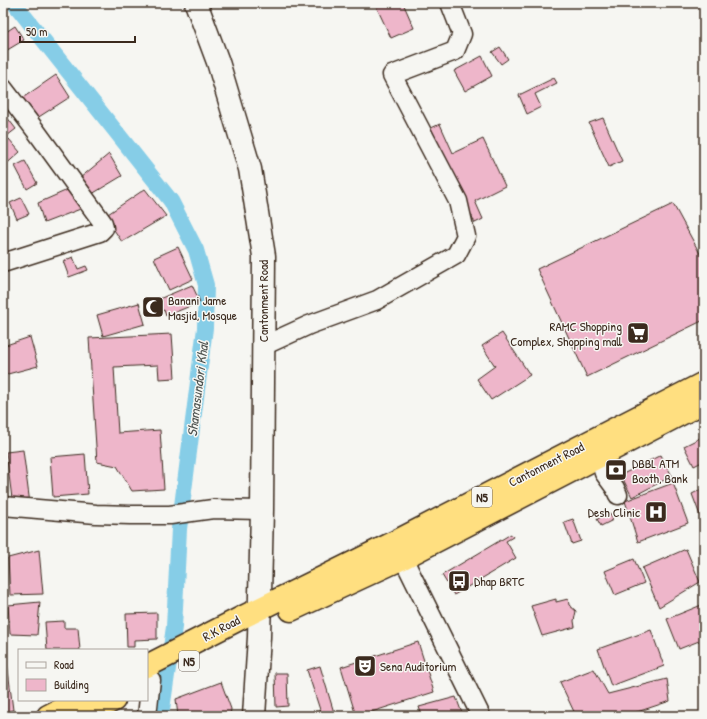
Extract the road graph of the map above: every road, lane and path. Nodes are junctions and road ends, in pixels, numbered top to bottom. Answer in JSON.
{"nodes":[{"id":1,"x":196,"y":3,"type":"edge"},
{"id":2,"x":450,"y":3,"type":"edge"},
{"id":3,"x":3,"y":88,"type":"edge"},
{"id":4,"x":3,"y":263,"type":"edge"},
{"id":5,"x":263,"y":346,"type":"junction"},
{"id":6,"x":704,"y":383,"type":"edge"},
{"id":7,"x":704,"y":402,"type":"edge"},
{"id":8,"x":599,"y":457,"type":"junction"},
{"id":9,"x":618,"y":495,"type":"dead end"},
{"id":10,"x":3,"y":506,"type":"edge"},
{"id":11,"x":262,"y":510,"type":"junction"},
{"id":12,"x":403,"y":558,"type":"junction"},
{"id":13,"x":254,"y":622,"type":"junction"},
{"id":14,"x":214,"y":640,"type":"junction"},
{"id":15,"x":154,"y":672,"type":"edge"},
{"id":16,"x":77,"y":701,"type":"edge"},
{"id":17,"x":112,"y":701,"type":"edge"},
{"id":18,"x":48,"y":716,"type":"edge"},
{"id":19,"x":83,"y":716,"type":"edge"},
{"id":20,"x":146,"y":716,"type":"edge"},
{"id":21,"x":254,"y":716,"type":"edge"},
{"id":22,"x":481,"y":716,"type":"edge"}],
"edges":[{"from":1,"to":5,"type":"street","name":"Cantonment Road"},
{"from":2,"to":5,"type":"street"},
{"from":3,"to":4,"type":"street"},
{"from":5,"to":11,"type":"street","name":"Cantonment Road"},
{"from":6,"to":13,"type":"highway","name":"Cantonment Road","number":"N5"},
{"from":7,"to":8,"type":"highway","name":"Cantonment Road","number":"N5"},
{"from":8,"to":9,"type":"street"},
{"from":8,"to":12,"type":"highway","name":"Cantonment Road","number":"N5"},
{"from":10,"to":11,"type":"street"},
{"from":11,"to":13,"type":"street","name":"Cantonment Road"},
{"from":12,"to":13,"type":"highway","name":"Cantonment Road","number":"N5"},
{"from":12,"to":22,"type":"street"},
{"from":13,"to":14,"type":"highway","name":"R.K Road","number":"N5"},
{"from":13,"to":14,"type":"highway","number":"N5"},
{"from":13,"to":21,"type":"street","name":"Cantonment Road"},
{"from":14,"to":15,"type":"highway","name":"R.K Road","number":"N5"},
{"from":15,"to":20,"type":"street"},
{"from":16,"to":18,"type":"highway"},
{"from":17,"to":19,"type":"highway"}]}
